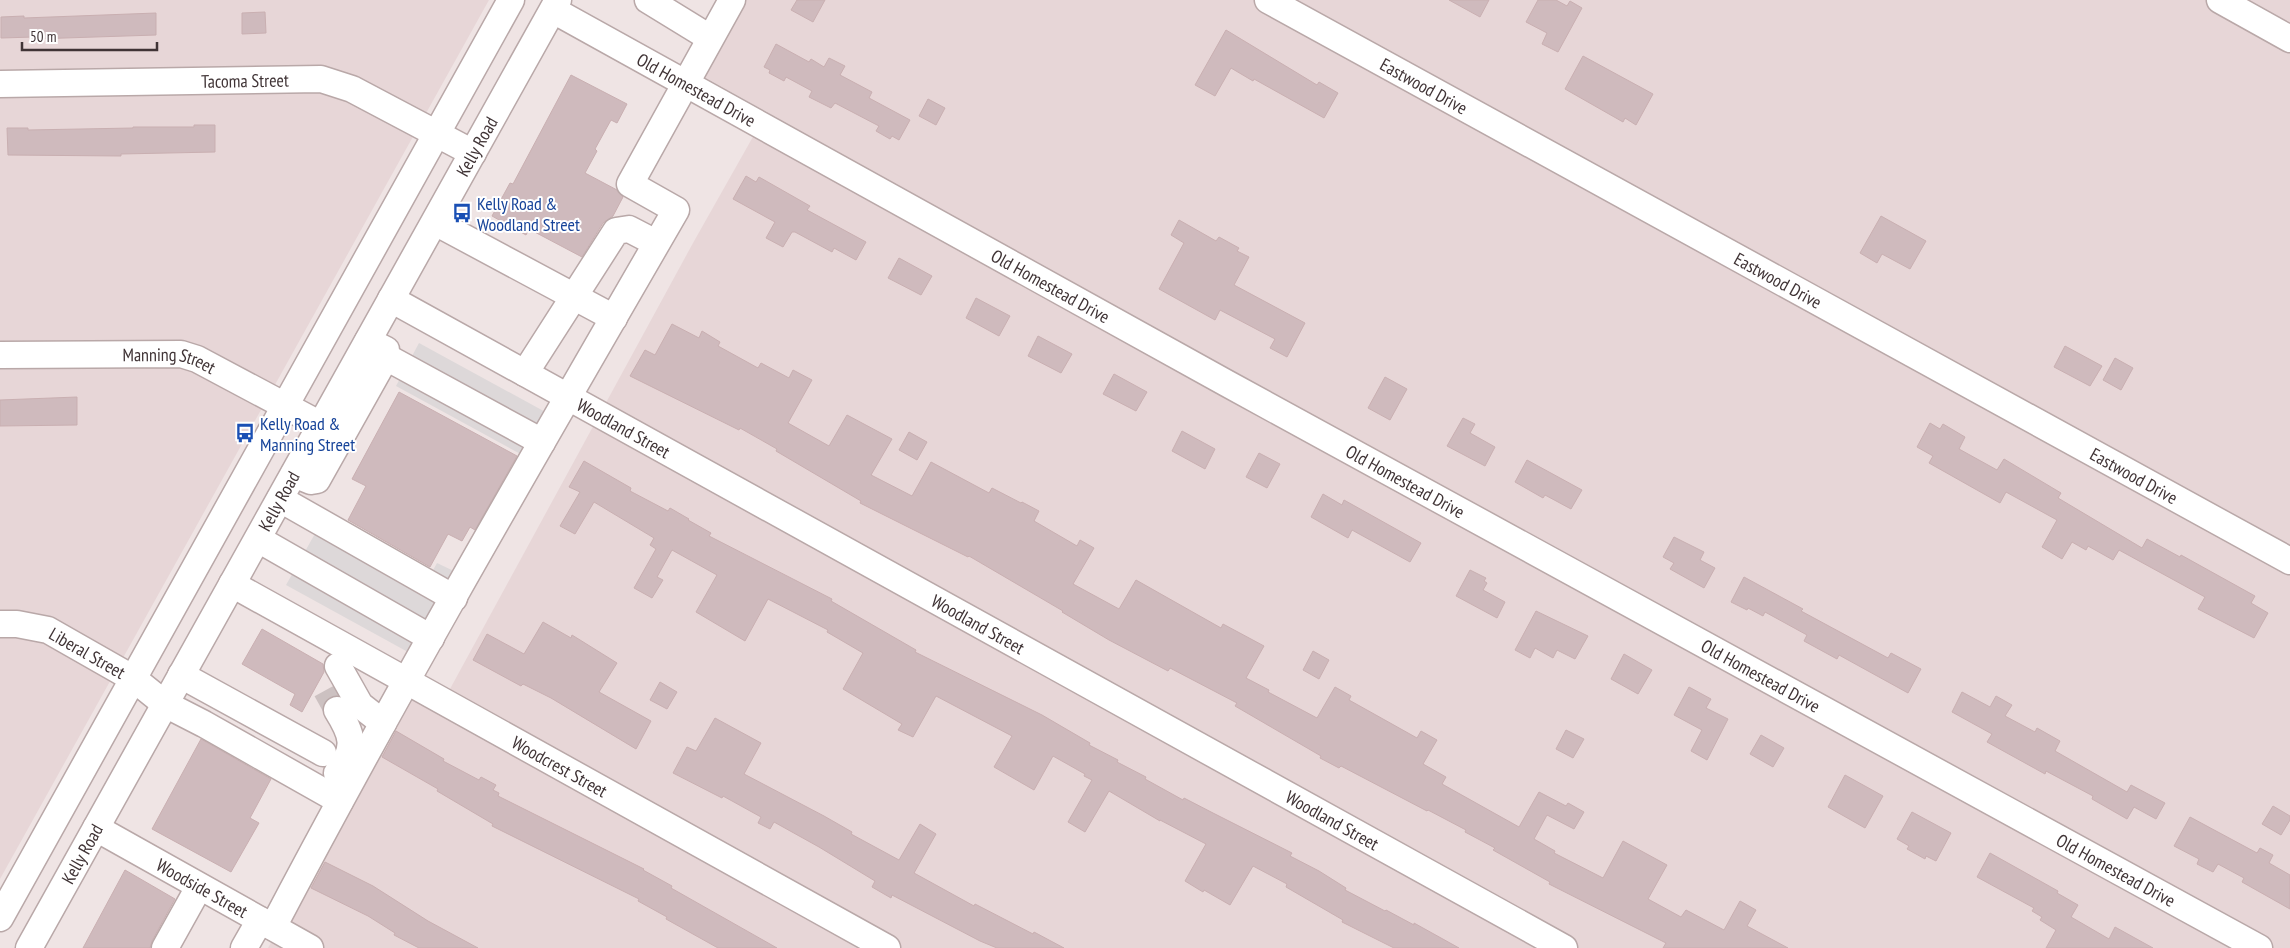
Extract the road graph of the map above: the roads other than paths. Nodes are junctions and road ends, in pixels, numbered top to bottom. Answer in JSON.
{"nodes":[{"id":1,"x":511,"y":0,"type":"edge"},
{"id":2,"x":648,"y":0,"type":"edge"},
{"id":3,"x":732,"y":0,"type":"edge"},
{"id":4,"x":1268,"y":0,"type":"edge"},
{"id":5,"x":2220,"y":0,"type":"edge"},
{"id":6,"x":556,"y":5,"type":"edge"},
{"id":7,"x":710,"y":38,"type":"junction"},
{"id":8,"x":2290,"y":39,"type":"edge"},
{"id":9,"x":685,"y":82,"type":"junction"},
{"id":10,"x":0,"y":84,"type":"edge"},
{"id":11,"x":438,"y":133,"type":"junction"},
{"id":12,"x":473,"y":153,"type":"junction"},
{"id":13,"x":435,"y":222,"type":"junction"},
{"id":14,"x":656,"y":243,"type":"junction"},
{"id":15,"x":574,"y":296,"type":"junction"},
{"id":16,"x":391,"y":300,"type":"junction"},
{"id":17,"x":614,"y":318,"type":"junction"},
{"id":18,"x":377,"y":349,"type":"junction"},
{"id":19,"x":0,"y":355,"type":"edge"},
{"id":20,"x":525,"y":373,"type":"junction"},
{"id":21,"x":568,"y":397,"type":"junction"},
{"id":22,"x":286,"y":406,"type":"junction"},
{"id":23,"x":321,"y":425,"type":"junction"},
{"id":24,"x":542,"y":442,"type":"junction"},
{"id":25,"x":294,"y":474,"type":"junction"},
{"id":26,"x":280,"y":500,"type":"junction"},
{"id":27,"x":258,"y":539,"type":"junction"},
{"id":28,"x":2290,"y":561,"type":"edge"},
{"id":29,"x":232,"y":584,"type":"junction"},
{"id":30,"x":454,"y":598,"type":"junction"},
{"id":31,"x":0,"y":624,"type":"edge"},
{"id":32,"x":431,"y":638,"type":"junction"},
{"id":33,"x":343,"y":657,"type":"junction"},
{"id":34,"x":182,"y":675,"type":"junction"},
{"id":35,"x":134,"y":679,"type":"junction"},
{"id":36,"x":407,"y":681,"type":"junction"},
{"id":37,"x":165,"y":704,"type":"junction"},
{"id":38,"x":383,"y":723,"type":"junction"},
{"id":39,"x":323,"y":753,"type":"dead end"},
{"id":40,"x":313,"y":786,"type":"junction"},
{"id":41,"x":340,"y":801,"type":"junction"},
{"id":42,"x":96,"y":828,"type":"junction"},
{"id":43,"x":199,"y":886,"type":"junction"},
{"id":44,"x":0,"y":918,"type":"edge"},
{"id":45,"x":266,"y":924,"type":"junction"},
{"id":46,"x":29,"y":948,"type":"edge"},
{"id":47,"x":165,"y":948,"type":"edge"},
{"id":48,"x":244,"y":948,"type":"edge"},
{"id":49,"x":310,"y":948,"type":"edge"},
{"id":50,"x":888,"y":948,"type":"edge"},
{"id":51,"x":1564,"y":948,"type":"edge"},
{"id":52,"x":2259,"y":948,"type":"edge"}],
"edges":[{"from":1,"to":11,"type":"street"},
{"from":2,"to":7,"type":"street"},
{"from":3,"to":7,"type":"street"},
{"from":4,"to":28,"type":"street","name":"Eastwood Drive"},
{"from":5,"to":8,"type":"street"},
{"from":6,"to":9,"type":"street","name":"Old Homestead Drive"},
{"from":6,"to":12,"type":"street","name":"Kelly Road"},
{"from":7,"to":9,"type":"street"},
{"from":9,"to":14,"type":"street"},
{"from":9,"to":52,"type":"street","name":"Old Homestead Drive"},
{"from":10,"to":11,"type":"street","name":"Tacoma Street"},
{"from":11,"to":12,"type":"street","name":"Tacoma Street"},
{"from":11,"to":22,"type":"street"},
{"from":12,"to":13,"type":"street","name":"Kelly Road"},
{"from":13,"to":15,"type":"street"},
{"from":13,"to":16,"type":"street","name":"Kelly Road"},
{"from":14,"to":15,"type":"street"},
{"from":14,"to":17,"type":"street"},
{"from":15,"to":17,"type":"street"},
{"from":15,"to":20,"type":"street"},
{"from":16,"to":18,"type":"street","name":"Kelly Road"},
{"from":16,"to":20,"type":"street","name":"Woodland Street"},
{"from":17,"to":21,"type":"street"},
{"from":18,"to":23,"type":"street","name":"Kelly Road"},
{"from":18,"to":24,"type":"street"},
{"from":18,"to":25,"type":"street"},
{"from":19,"to":22,"type":"street","name":"Manning Street"},
{"from":20,"to":21,"type":"street","name":"Woodland Street"},
{"from":21,"to":24,"type":"street"},
{"from":21,"to":51,"type":"street","name":"Woodland Street"},
{"from":22,"to":23,"type":"street","name":"Manning Street"},
{"from":22,"to":35,"type":"street"},
{"from":23,"to":25,"type":"street","name":"Kelly Road"},
{"from":24,"to":30,"type":"street"},
{"from":25,"to":26,"type":"street","name":"Kelly Road"},
{"from":26,"to":27,"type":"street","name":"Kelly Road"},
{"from":26,"to":30,"type":"street"},
{"from":27,"to":29,"type":"street","name":"Kelly Road"},
{"from":27,"to":32,"type":"street"},
{"from":29,"to":33,"type":"street","name":"Woodcrest Street"},
{"from":29,"to":34,"type":"street","name":"Kelly Road"},
{"from":30,"to":32,"type":"street"},
{"from":31,"to":35,"type":"street","name":"Liberal Street"},
{"from":32,"to":36,"type":"street"},
{"from":33,"to":36,"type":"street","name":"Woodcrest Street"},
{"from":33,"to":38,"type":"street"},
{"from":33,"to":40,"type":"street"},
{"from":34,"to":37,"type":"street","name":"Kelly Road"},
{"from":34,"to":39,"type":"street"},
{"from":35,"to":37,"type":"street","name":"Liberal Street"},
{"from":35,"to":44,"type":"street"},
{"from":36,"to":38,"type":"street"},
{"from":36,"to":50,"type":"street","name":"Woodcrest Street"},
{"from":37,"to":40,"type":"street","name":"Liberal Street"},
{"from":37,"to":42,"type":"street","name":"Kelly Road"},
{"from":38,"to":41,"type":"street"},
{"from":40,"to":41,"type":"street","name":"Liberal Street"},
{"from":41,"to":45,"type":"street"},
{"from":42,"to":43,"type":"street","name":"Woodside Street"},
{"from":42,"to":46,"type":"street","name":"Kelly Road"},
{"from":43,"to":45,"type":"street","name":"Woodside Street"},
{"from":43,"to":47,"type":"street"},
{"from":45,"to":48,"type":"street"},
{"from":45,"to":49,"type":"street","name":"Woodside Street"}]}
